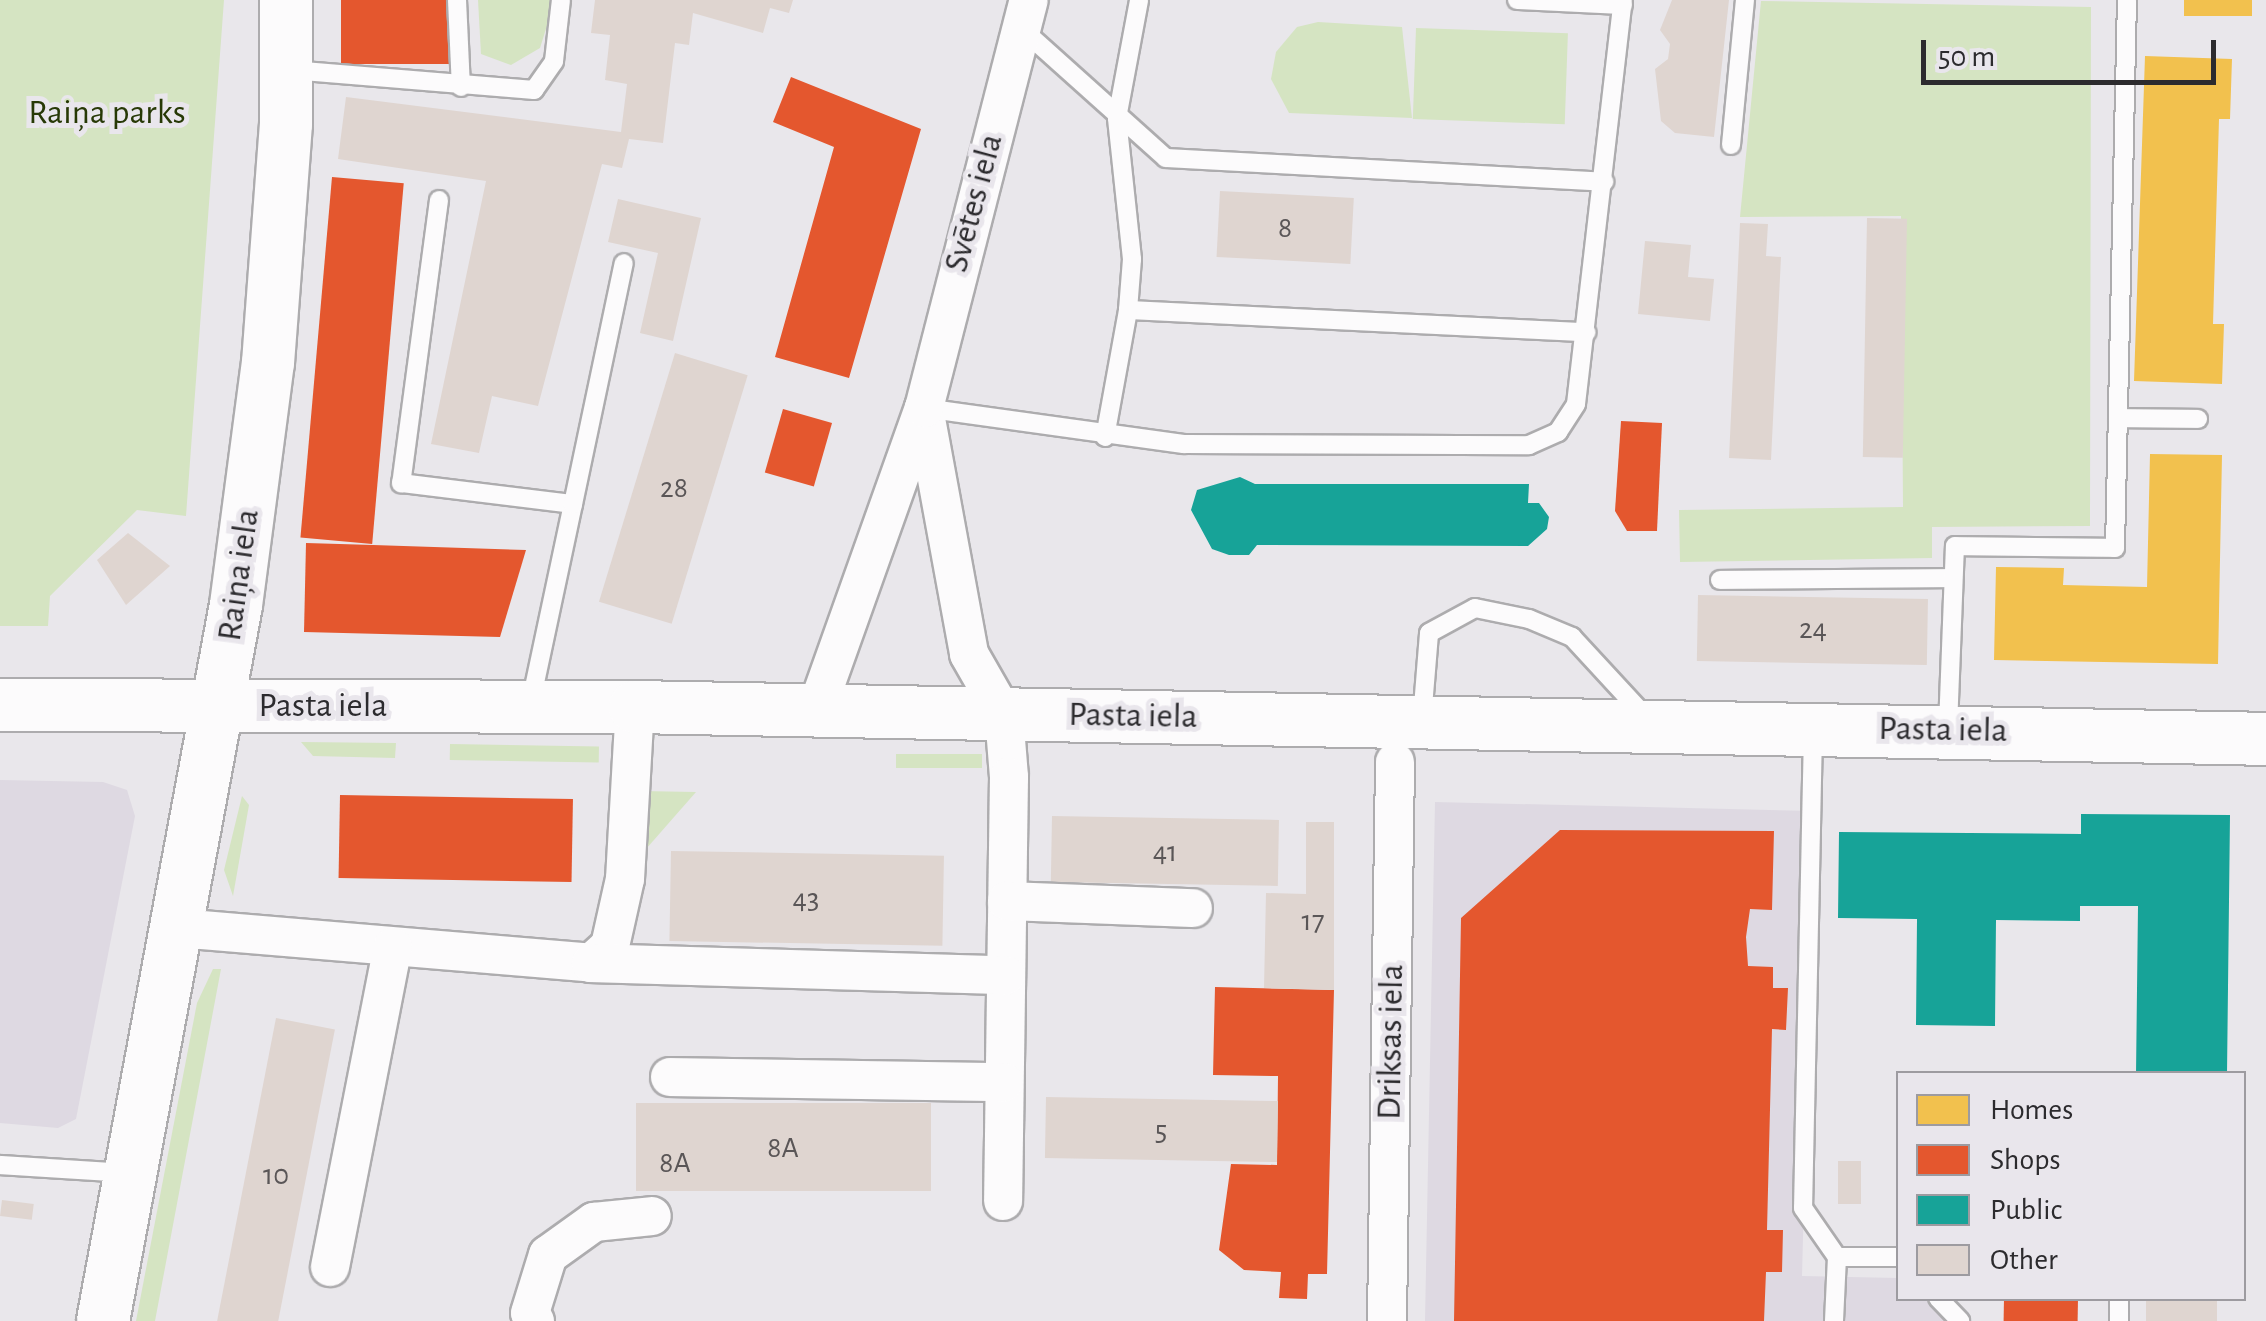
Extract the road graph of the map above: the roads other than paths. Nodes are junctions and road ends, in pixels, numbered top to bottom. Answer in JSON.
{"nodes":[{"id":1,"x":286,"y":0,"type":"edge"},
{"id":2,"x":457,"y":0,"type":"edge"},
{"id":3,"x":561,"y":0,"type":"edge"},
{"id":4,"x":1139,"y":0,"type":"edge"},
{"id":5,"x":1518,"y":0,"type":"edge"},
{"id":6,"x":1745,"y":0,"type":"edge"},
{"id":7,"x":2127,"y":0,"type":"edge"},
{"id":8,"x":1623,"y":2,"type":"edge"},
{"id":9,"x":1026,"y":14,"type":"edge"},
{"id":10,"x":286,"y":70,"type":"junction"},
{"id":11,"x":461,"y":87,"type":"junction"},
{"id":12,"x":1117,"y":118,"type":"junction"},
{"id":13,"x":1731,"y":145,"type":"dead end"},
{"id":14,"x":1604,"y":182,"type":"junction"},
{"id":15,"x":439,"y":200,"type":"dead end"},
{"id":16,"x":624,"y":263,"type":"dead end"},
{"id":17,"x":1128,"y":310,"type":"junction"},
{"id":18,"x":1586,"y":332,"type":"junction"},
{"id":19,"x":924,"y":408,"type":"junction"},
{"id":20,"x":2118,"y":418,"type":"junction"},
{"id":21,"x":2198,"y":418,"type":"dead end"},
{"id":22,"x":1105,"y":437,"type":"junction"},
{"id":23,"x":574,"y":504,"type":"junction"},
{"id":24,"x":1952,"y":578,"type":"junction"},
{"id":25,"x":1720,"y":580,"type":"dead end"},
{"id":26,"x":0,"y":705,"type":"edge"},
{"id":27,"x":218,"y":705,"type":"junction"},
{"id":28,"x":529,"y":707,"type":"junction"},
{"id":29,"x":635,"y":707,"type":"junction"},
{"id":30,"x":816,"y":712,"type":"junction"},
{"id":31,"x":1004,"y":714,"type":"junction"},
{"id":32,"x":1652,"y":724,"type":"junction"},
{"id":33,"x":1813,"y":727,"type":"junction"},
{"id":34,"x":1948,"y":730,"type":"junction"},
{"id":35,"x":2266,"y":739,"type":"edge"},
{"id":36,"x":1409,"y":740,"type":"junction"},
{"id":37,"x":1007,"y":901,"type":"junction"},
{"id":38,"x":1193,"y":908,"type":"dead end"},
{"id":39,"x":178,"y":928,"type":"junction"},
{"id":40,"x":393,"y":946,"type":"junction"},
{"id":41,"x":590,"y":962,"type":"junction"},
{"id":42,"x":1006,"y":975,"type":"junction"},
{"id":43,"x":670,"y":1078,"type":"dead end"},
{"id":44,"x":1004,"y":1082,"type":"junction"},
{"id":45,"x":0,"y":1165,"type":"edge"},
{"id":46,"x":131,"y":1174,"type":"junction"},
{"id":47,"x":1003,"y":1201,"type":"dead end"},
{"id":48,"x":652,"y":1216,"type":"dead end"},
{"id":49,"x":1837,"y":1256,"type":"junction"},
{"id":50,"x":1896,"y":1257,"type":"edge"},
{"id":51,"x":330,"y":1267,"type":"dead end"},
{"id":52,"x":1941,"y":1301,"type":"edge"},
{"id":53,"x":103,"y":1321,"type":"edge"},
{"id":54,"x":535,"y":1321,"type":"edge"},
{"id":55,"x":1387,"y":1321,"type":"edge"},
{"id":56,"x":1834,"y":1321,"type":"edge"},
{"id":57,"x":1960,"y":1321,"type":"edge"}],
"edges":[{"from":1,"to":10,"type":"main road","name":"Raiņa iela"},
{"from":2,"to":11,"type":"lane"},
{"from":3,"to":11,"type":"lane"},
{"from":4,"to":12,"type":"lane"},
{"from":5,"to":8,"type":"lane"},
{"from":6,"to":13,"type":"lane"},
{"from":7,"to":20,"type":"lane"},
{"from":8,"to":14,"type":"lane"},
{"from":9,"to":12,"type":"lane"},
{"from":9,"to":19,"type":"street","name":"Svētes iela"},
{"from":10,"to":11,"type":"lane"},
{"from":10,"to":27,"type":"main road","name":"Raiņa iela"},
{"from":12,"to":14,"type":"lane"},
{"from":12,"to":17,"type":"lane"},
{"from":14,"to":18,"type":"lane"},
{"from":15,"to":23,"type":"lane"},
{"from":16,"to":23,"type":"lane"},
{"from":17,"to":18,"type":"lane"},
{"from":17,"to":22,"type":"lane"},
{"from":18,"to":22,"type":"lane"},
{"from":19,"to":22,"type":"lane"},
{"from":19,"to":30,"type":"street","name":"Svētes iela"},
{"from":19,"to":31,"type":"street","name":"Svētes iela"},
{"from":20,"to":21,"type":"lane"},
{"from":20,"to":24,"type":"lane"},
{"from":23,"to":28,"type":"lane"},
{"from":24,"to":25,"type":"lane"},
{"from":24,"to":34,"type":"lane"},
{"from":26,"to":27,"type":"main road","name":"Pasta iela"},
{"from":27,"to":28,"type":"main road","name":"Pasta iela"},
{"from":27,"to":39,"type":"main road","name":"Raiņa iela"},
{"from":28,"to":29,"type":"main road","name":"Pasta iela"},
{"from":29,"to":30,"type":"main road","name":"Pasta iela"},
{"from":29,"to":41,"type":"street"},
{"from":30,"to":31,"type":"main road","name":"Pasta iela"},
{"from":31,"to":36,"type":"main road","name":"Pasta iela"},
{"from":31,"to":37,"type":"street"},
{"from":32,"to":33,"type":"main road","name":"Pasta iela"},
{"from":32,"to":36,"type":"main road","name":"Pasta iela"},
{"from":32,"to":36,"type":"lane"},
{"from":33,"to":34,"type":"main road","name":"Pasta iela"},
{"from":33,"to":49,"type":"lane"},
{"from":34,"to":35,"type":"main road","name":"Pasta iela"},
{"from":36,"to":55,"type":"street","name":"Driksas iela"},
{"from":37,"to":38,"type":"street"},
{"from":37,"to":42,"type":"street"},
{"from":39,"to":40,"type":"street"},
{"from":39,"to":46,"type":"main road","name":"Raiņa iela"},
{"from":40,"to":41,"type":"street"},
{"from":40,"to":51,"type":"street"},
{"from":41,"to":42,"type":"street"},
{"from":42,"to":44,"type":"street"},
{"from":43,"to":44,"type":"street"},
{"from":44,"to":47,"type":"street"},
{"from":45,"to":46,"type":"lane"},
{"from":46,"to":53,"type":"main road","name":"Raiņa iela"},
{"from":48,"to":54,"type":"street"},
{"from":49,"to":50,"type":"lane"},
{"from":49,"to":56,"type":"lane"},
{"from":52,"to":57,"type":"lane"}]}
